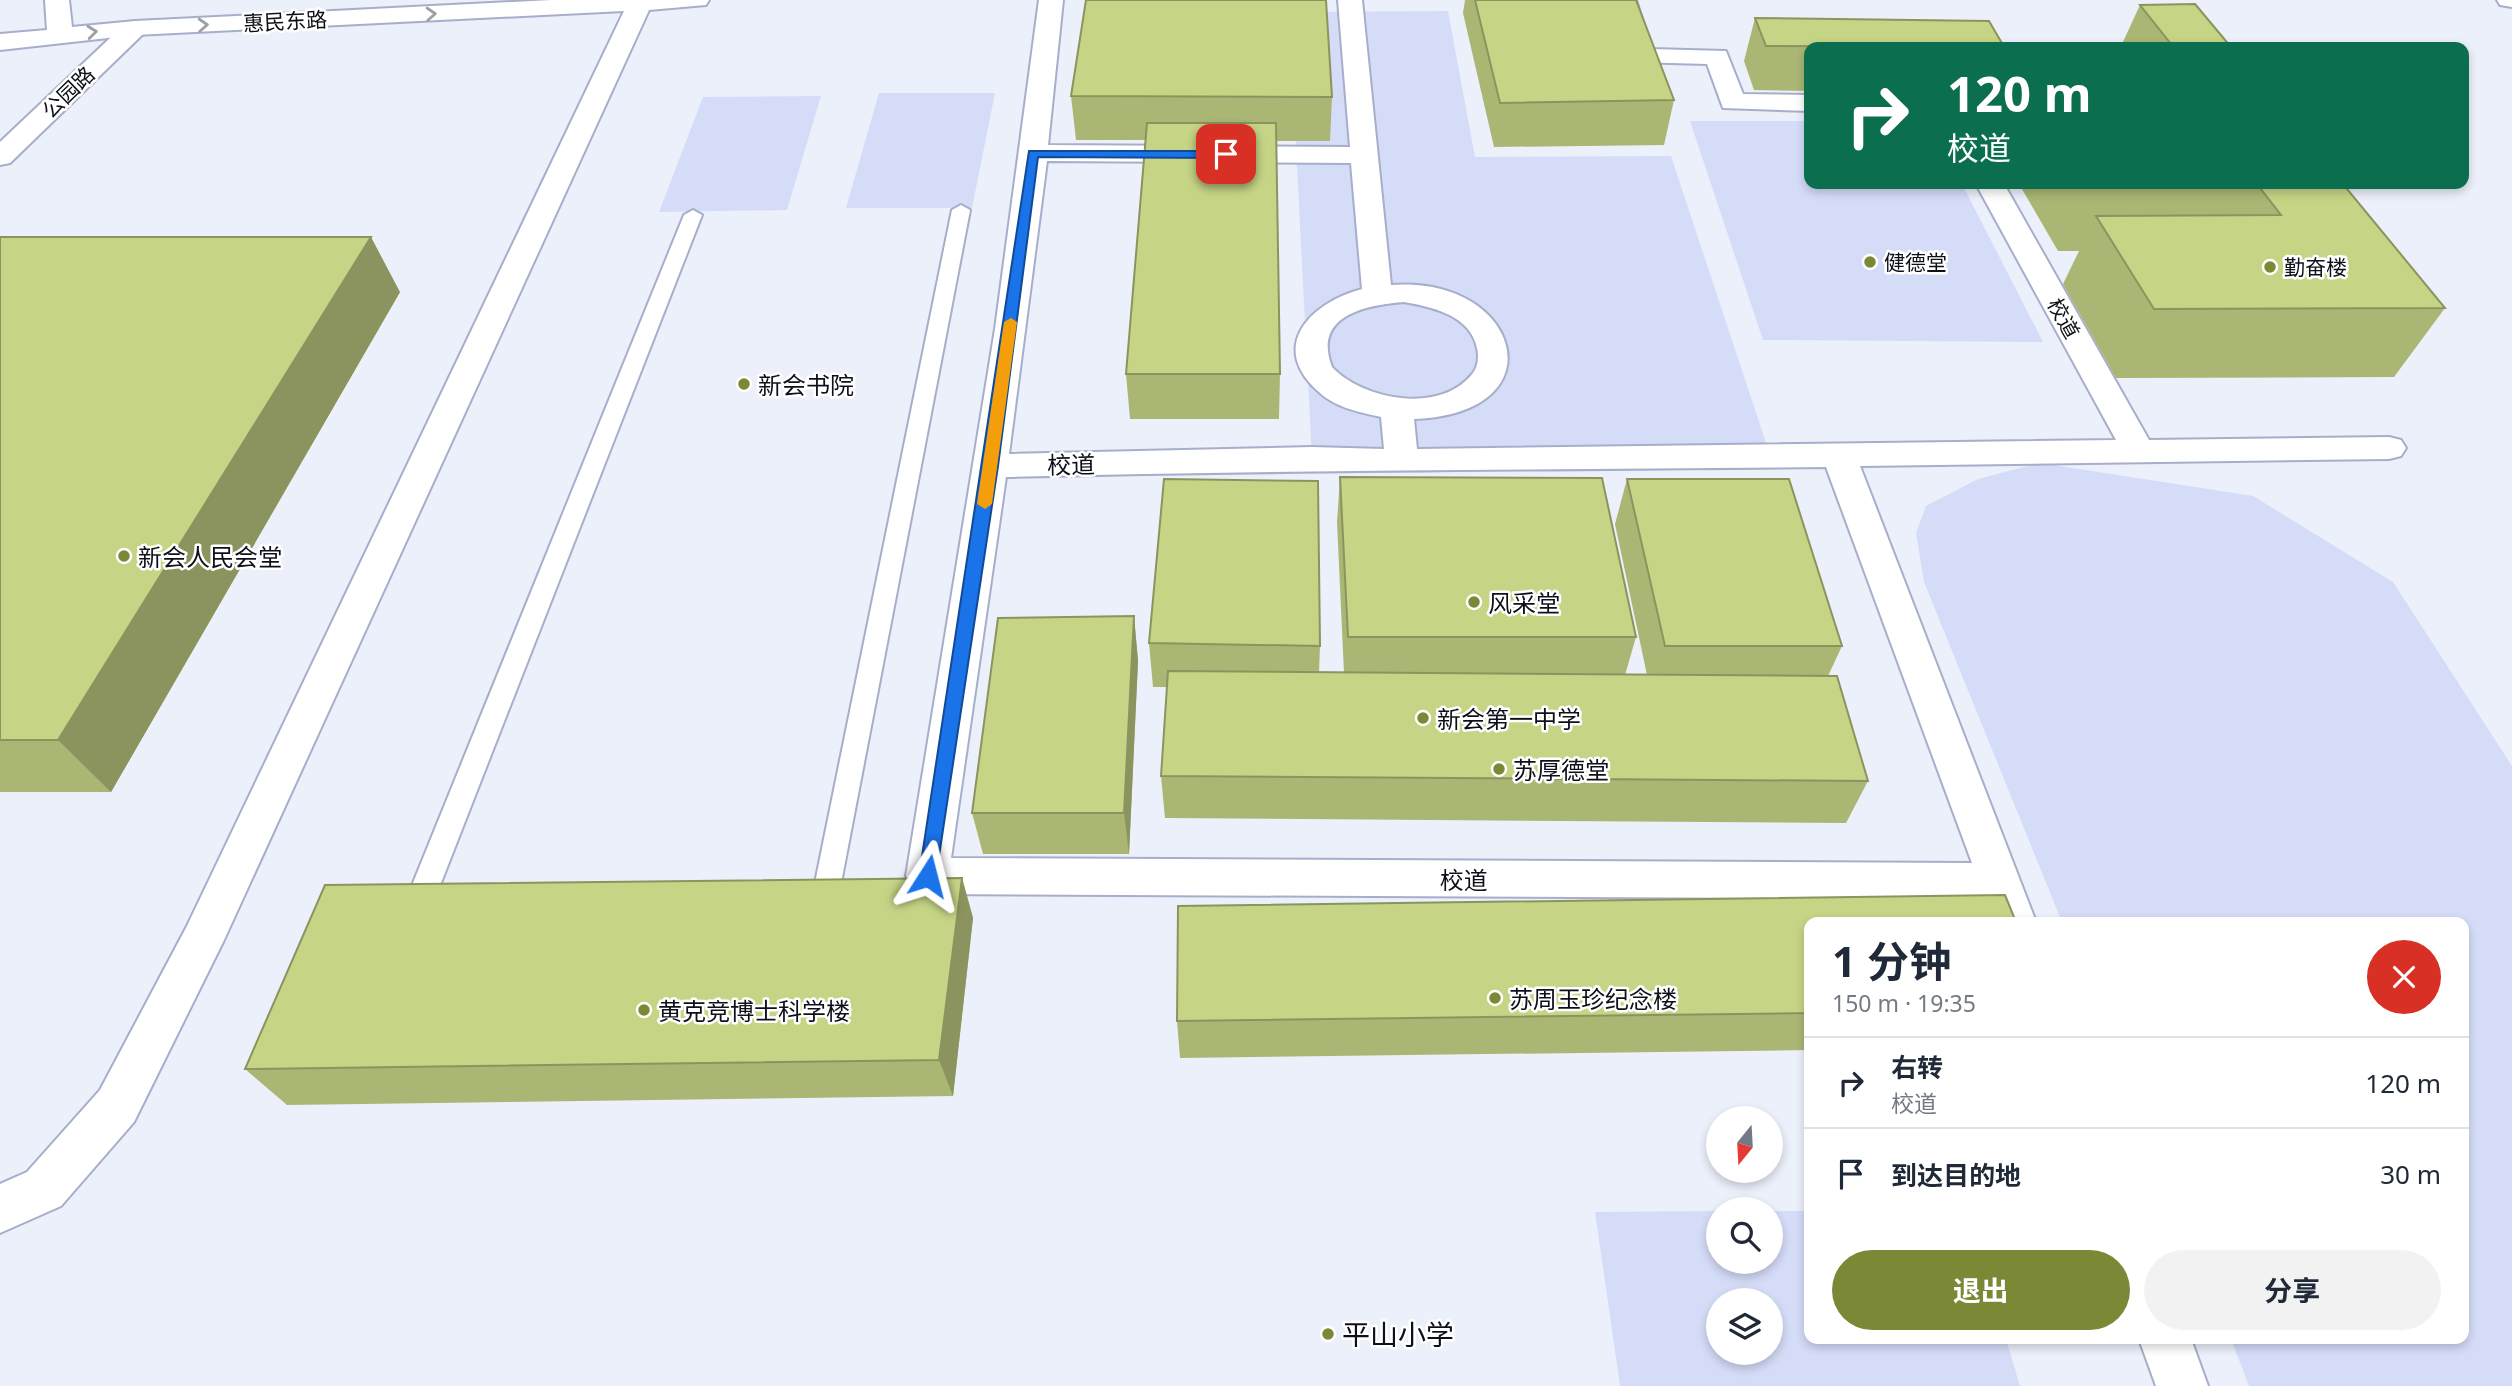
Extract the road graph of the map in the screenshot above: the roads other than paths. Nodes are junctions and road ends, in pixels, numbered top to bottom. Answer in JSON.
{"nodes":[{"id":1,"x":57,"y":0,"type":"edge"},
{"id":2,"x":697,"y":0,"type":"edge"},
{"id":3,"x":1350,"y":0,"type":"edge"},
{"id":4,"x":1624,"y":0,"type":"edge"},
{"id":5,"x":639,"y":5,"type":"junction"},
{"id":6,"x":1051,"y":5,"type":"edge"},
{"id":7,"x":135,"y":28,"type":"junction"},
{"id":8,"x":60,"y":35,"type":"junction"},
{"id":9,"x":0,"y":42,"type":"edge"},
{"id":10,"x":1804,"y":103,"type":"edge"},
{"id":11,"x":1033,"y":153,"type":"junction"},
{"id":12,"x":1364,"y":155,"type":"junction"},
{"id":13,"x":0,"y":157,"type":"edge"},
{"id":14,"x":1993,"y":189,"type":"edge"},
{"id":15,"x":961,"y":210,"type":"dead end"},
{"id":16,"x":693,"y":215,"type":"dead end"},
{"id":17,"x":1377,"y":295,"type":"junction"},
{"id":18,"x":1396,"y":408,"type":"junction"},
{"id":19,"x":2389,"y":448,"type":"dead end"},
{"id":20,"x":2139,"y":452,"type":"junction"},
{"id":21,"x":1839,"y":456,"type":"junction"},
{"id":22,"x":1402,"y":461,"type":"junction"},
{"id":23,"x":991,"y":466,"type":"junction"},
{"id":24,"x":878,"y":880,"type":"junction"},
{"id":25,"x":2000,"y":881,"type":"junction"},
{"id":26,"x":786,"y":884,"type":"edge"},
{"id":27,"x":466,"y":888,"type":"edge"},
{"id":28,"x":406,"y":889,"type":"joint"},
{"id":29,"x":2013,"y":917,"type":"edge"},
{"id":30,"x":0,"y":1209,"type":"edge"},
{"id":31,"x":2167,"y":1344,"type":"edge"},
{"id":32,"x":2182,"y":1386,"type":"edge"}],
"edges":[{"from":1,"to":8,"type":"street"},
{"from":2,"to":5,"type":"street","name":"惠民东路"},
{"from":3,"to":12,"type":"street"},
{"from":4,"to":10,"type":"street"},
{"from":7,"to":5,"type":"street","name":"惠民东路","one_way":true},
{"from":5,"to":30,"type":"street"},
{"from":6,"to":11,"type":"street"},
{"from":8,"to":7,"type":"street","name":"惠民东路","one_way":true},
{"from":7,"to":13,"type":"street","name":"公园路"},
{"from":8,"to":9,"type":"street","name":"惠民东路"},
{"from":11,"to":12,"type":"street"},
{"from":11,"to":23,"type":"street"},
{"from":12,"to":17,"type":"street"},
{"from":14,"to":20,"type":"street","name":"校道"},
{"from":15,"to":24,"type":"lane"},
{"from":16,"to":28,"type":"lane"},
{"from":17,"to":18,"type":"street"},
{"from":17,"to":18,"type":"street"},
{"from":18,"to":22,"type":"street"},
{"from":19,"to":20,"type":"street","name":"校道"},
{"from":20,"to":21,"type":"street","name":"校道"},
{"from":21,"to":22,"type":"street","name":"校道"},
{"from":21,"to":25,"type":"street"},
{"from":22,"to":23,"type":"street","name":"校道"},
{"from":23,"to":24,"type":"street"},
{"from":24,"to":25,"type":"street","name":"校道"},
{"from":24,"to":26,"type":"street","name":"校道"},
{"from":25,"to":29,"type":"street"},
{"from":27,"to":28,"type":"street"},
{"from":31,"to":32,"type":"street"}]}
